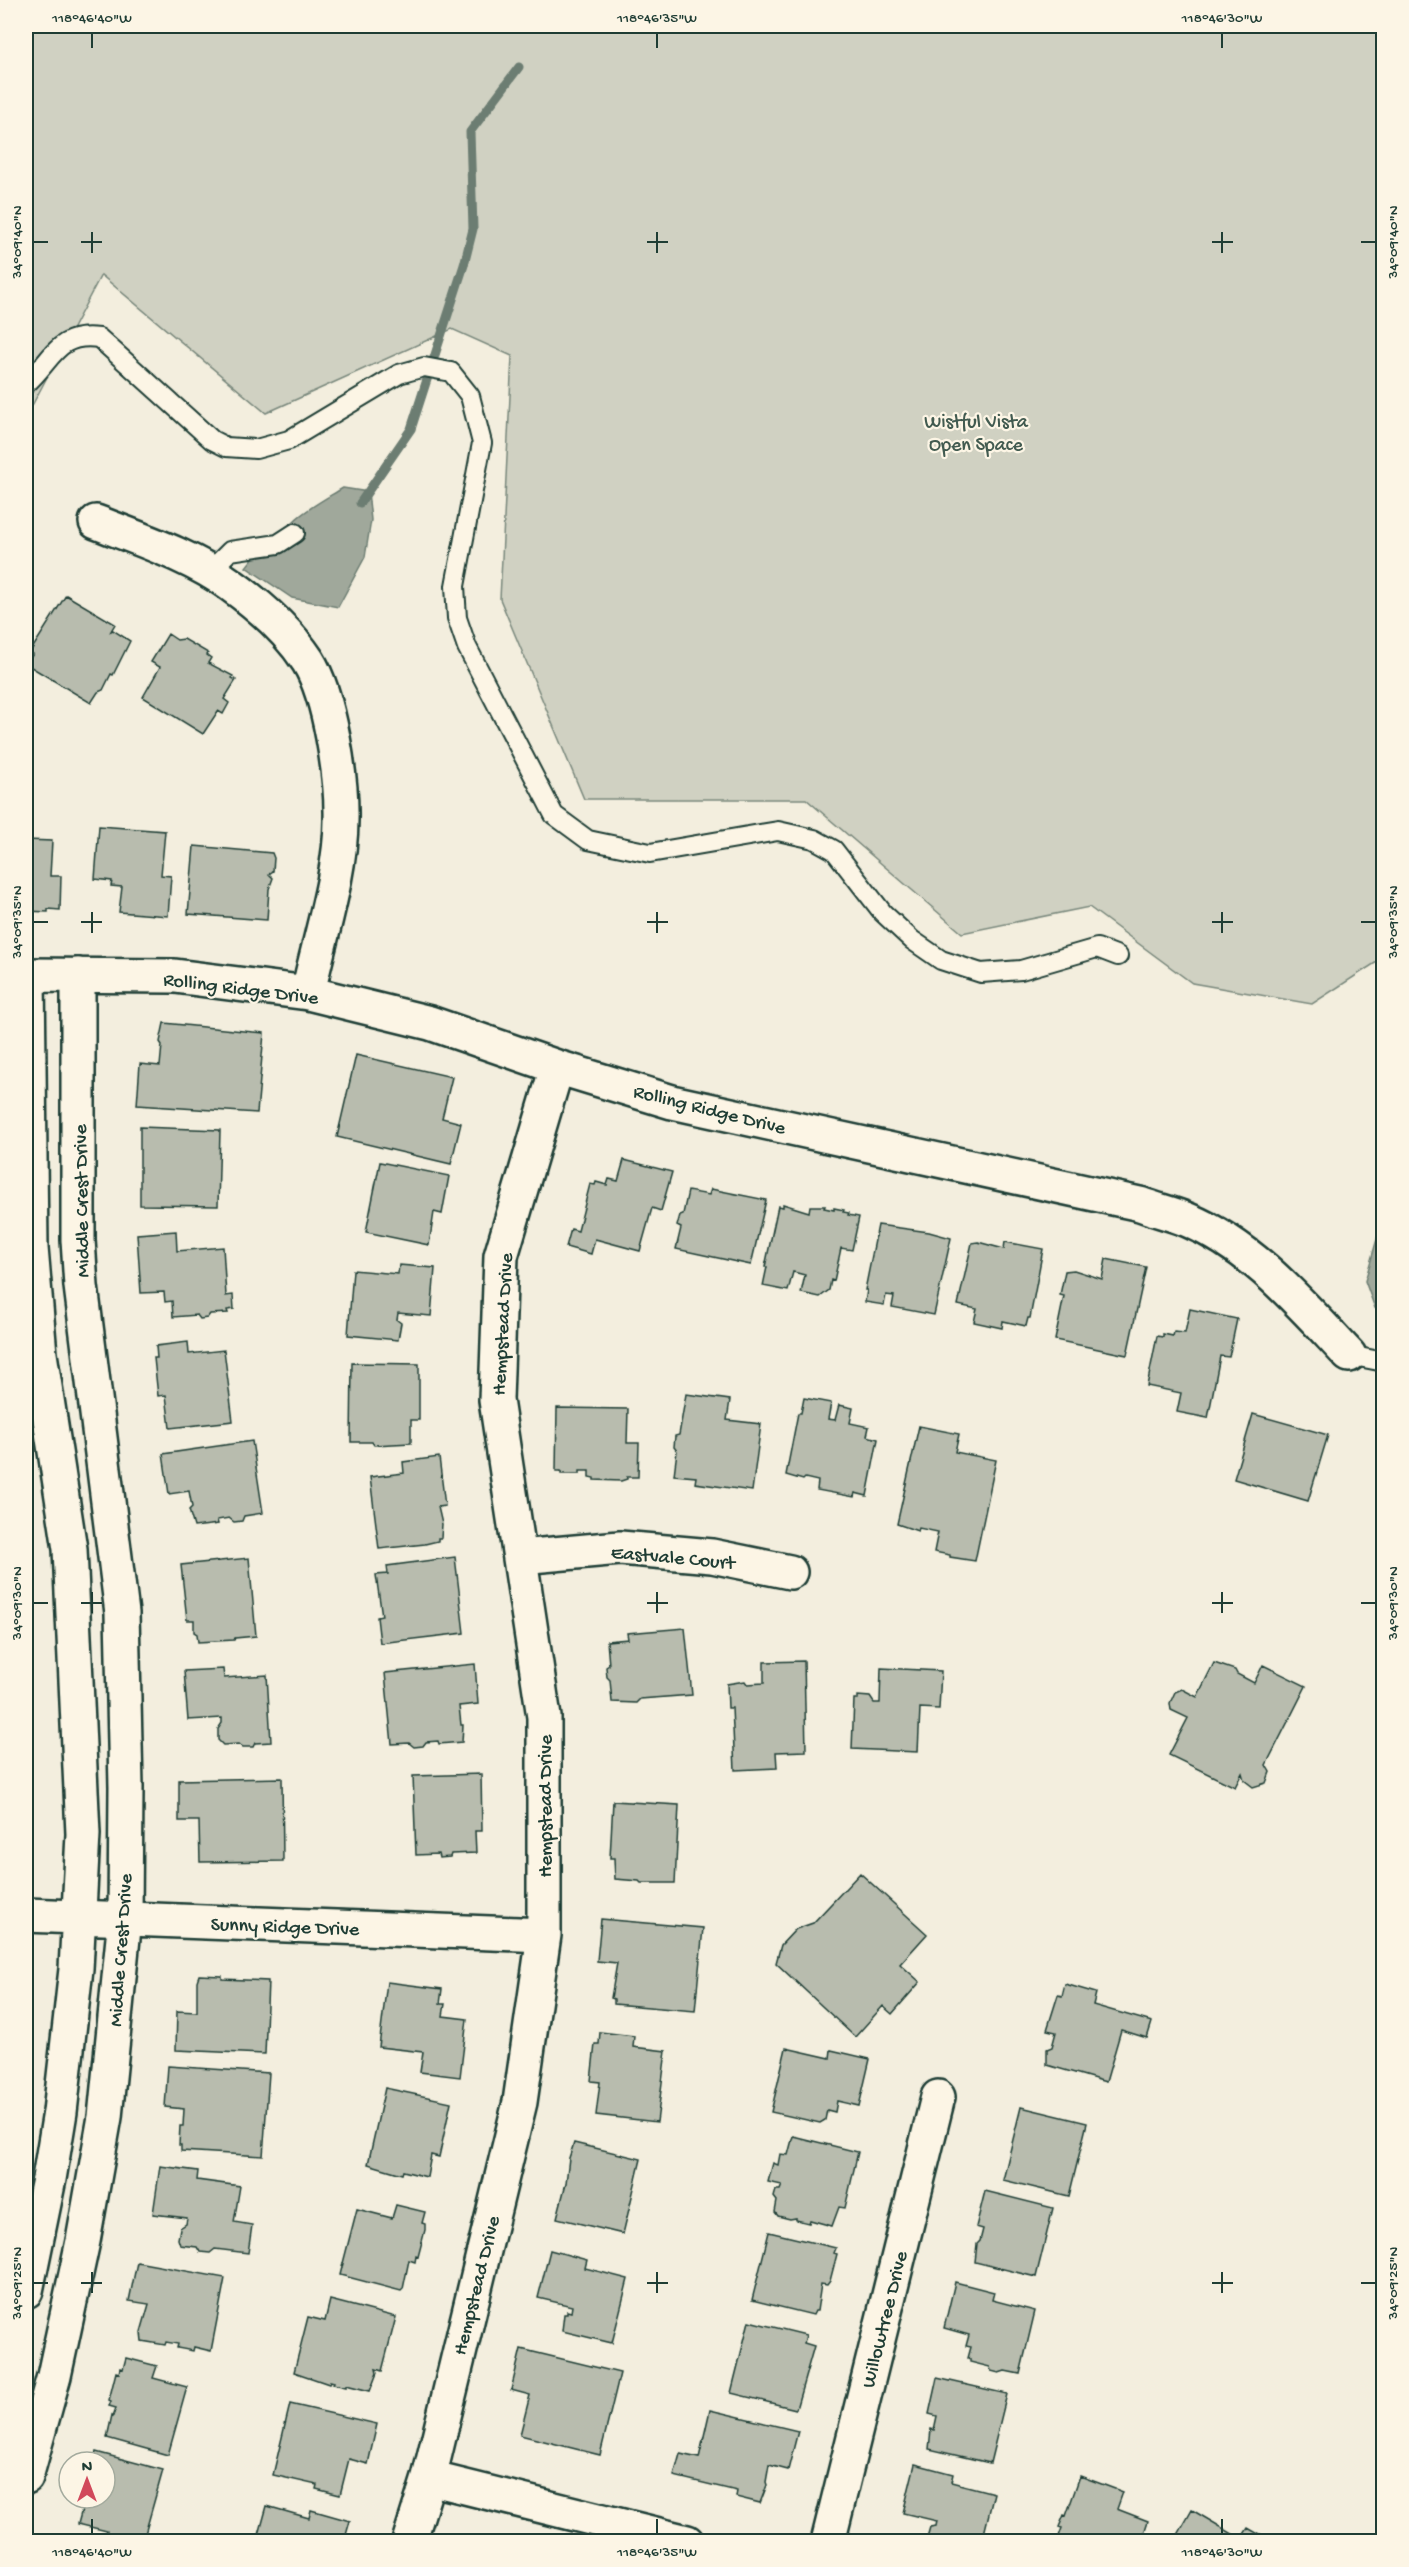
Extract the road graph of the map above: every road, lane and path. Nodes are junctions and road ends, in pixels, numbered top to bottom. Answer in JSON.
{"nodes":[{"id":1,"x":26,"y":384,"type":"edge"},
{"id":2,"x":96,"y":522,"type":"dead end"},
{"id":3,"x":295,"y":533,"type":"dead end"},
{"id":4,"x":209,"y":572,"type":"junction"},
{"id":5,"x":1118,"y":956,"type":"dead end"},
{"id":6,"x":27,"y":975,"type":"edge"},
{"id":7,"x":78,"y":975,"type":"junction"},
{"id":8,"x":308,"y":993,"type":"junction"},
{"id":9,"x":557,"y":1067,"type":"junction"},
{"id":10,"x":1349,"y":1354,"type":"joint"},
{"id":11,"x":1383,"y":1362,"type":"edge"},
{"id":12,"x":98,"y":1426,"type":"junction"},
{"id":13,"x":52,"y":1434,"type":"junction"},
{"id":14,"x":520,"y":1557,"type":"junction"},
{"id":15,"x":790,"y":1572,"type":"dead end"},
{"id":16,"x":26,"y":1915,"type":"edge"},
{"id":17,"x":79,"y":1917,"type":"junction"},
{"id":18,"x":125,"y":1918,"type":"junction"},
{"id":19,"x":544,"y":1935,"type":"junction"},
{"id":20,"x":938,"y":2097,"type":"dead end"},
{"id":21,"x":26,"y":2291,"type":"edge"},
{"id":22,"x":27,"y":2470,"type":"edge"},
{"id":23,"x":429,"y":2478,"type":"junction"},
{"id":24,"x":409,"y":2541,"type":"edge"},
{"id":25,"x":687,"y":2541,"type":"edge"},
{"id":26,"x":828,"y":2541,"type":"edge"}],
"edges":[{"from":1,"to":5,"type":"lane"},
{"from":2,"to":4,"type":"street"},
{"from":3,"to":4,"type":"lane"},
{"from":4,"to":8,"type":"street"},
{"from":6,"to":7,"type":"street","name":"Rolling Ridge Drive"},
{"from":6,"to":13,"type":"street"},
{"from":7,"to":8,"type":"street","name":"Rolling Ridge Drive"},
{"from":7,"to":12,"type":"street","name":"Middle Crest Drive"},
{"from":8,"to":9,"type":"street","name":"Rolling Ridge Drive"},
{"from":9,"to":10,"type":"street","name":"Rolling Ridge Drive"},
{"from":9,"to":14,"type":"street","name":"Hempstead Drive"},
{"from":10,"to":11,"type":"lane"},
{"from":12,"to":13,"type":"street"},
{"from":12,"to":18,"type":"street","name":"Middle Crest Drive"},
{"from":13,"to":17,"type":"street"},
{"from":14,"to":15,"type":"street","name":"Eastvale Court"},
{"from":14,"to":19,"type":"street","name":"Hempstead Drive"},
{"from":16,"to":17,"type":"street","name":"Sunny Ridge Drive"},
{"from":17,"to":18,"type":"street","name":"Sunny Ridge Drive"},
{"from":17,"to":21,"type":"street"},
{"from":18,"to":19,"type":"street","name":"Sunny Ridge Drive"},
{"from":18,"to":22,"type":"street","name":"Middle Crest Drive"},
{"from":19,"to":23,"type":"street","name":"Hempstead Drive"},
{"from":20,"to":26,"type":"street","name":"Willowtree Drive"},
{"from":23,"to":24,"type":"street","name":"Hempstead Drive"},
{"from":23,"to":25,"type":"street"}]}
